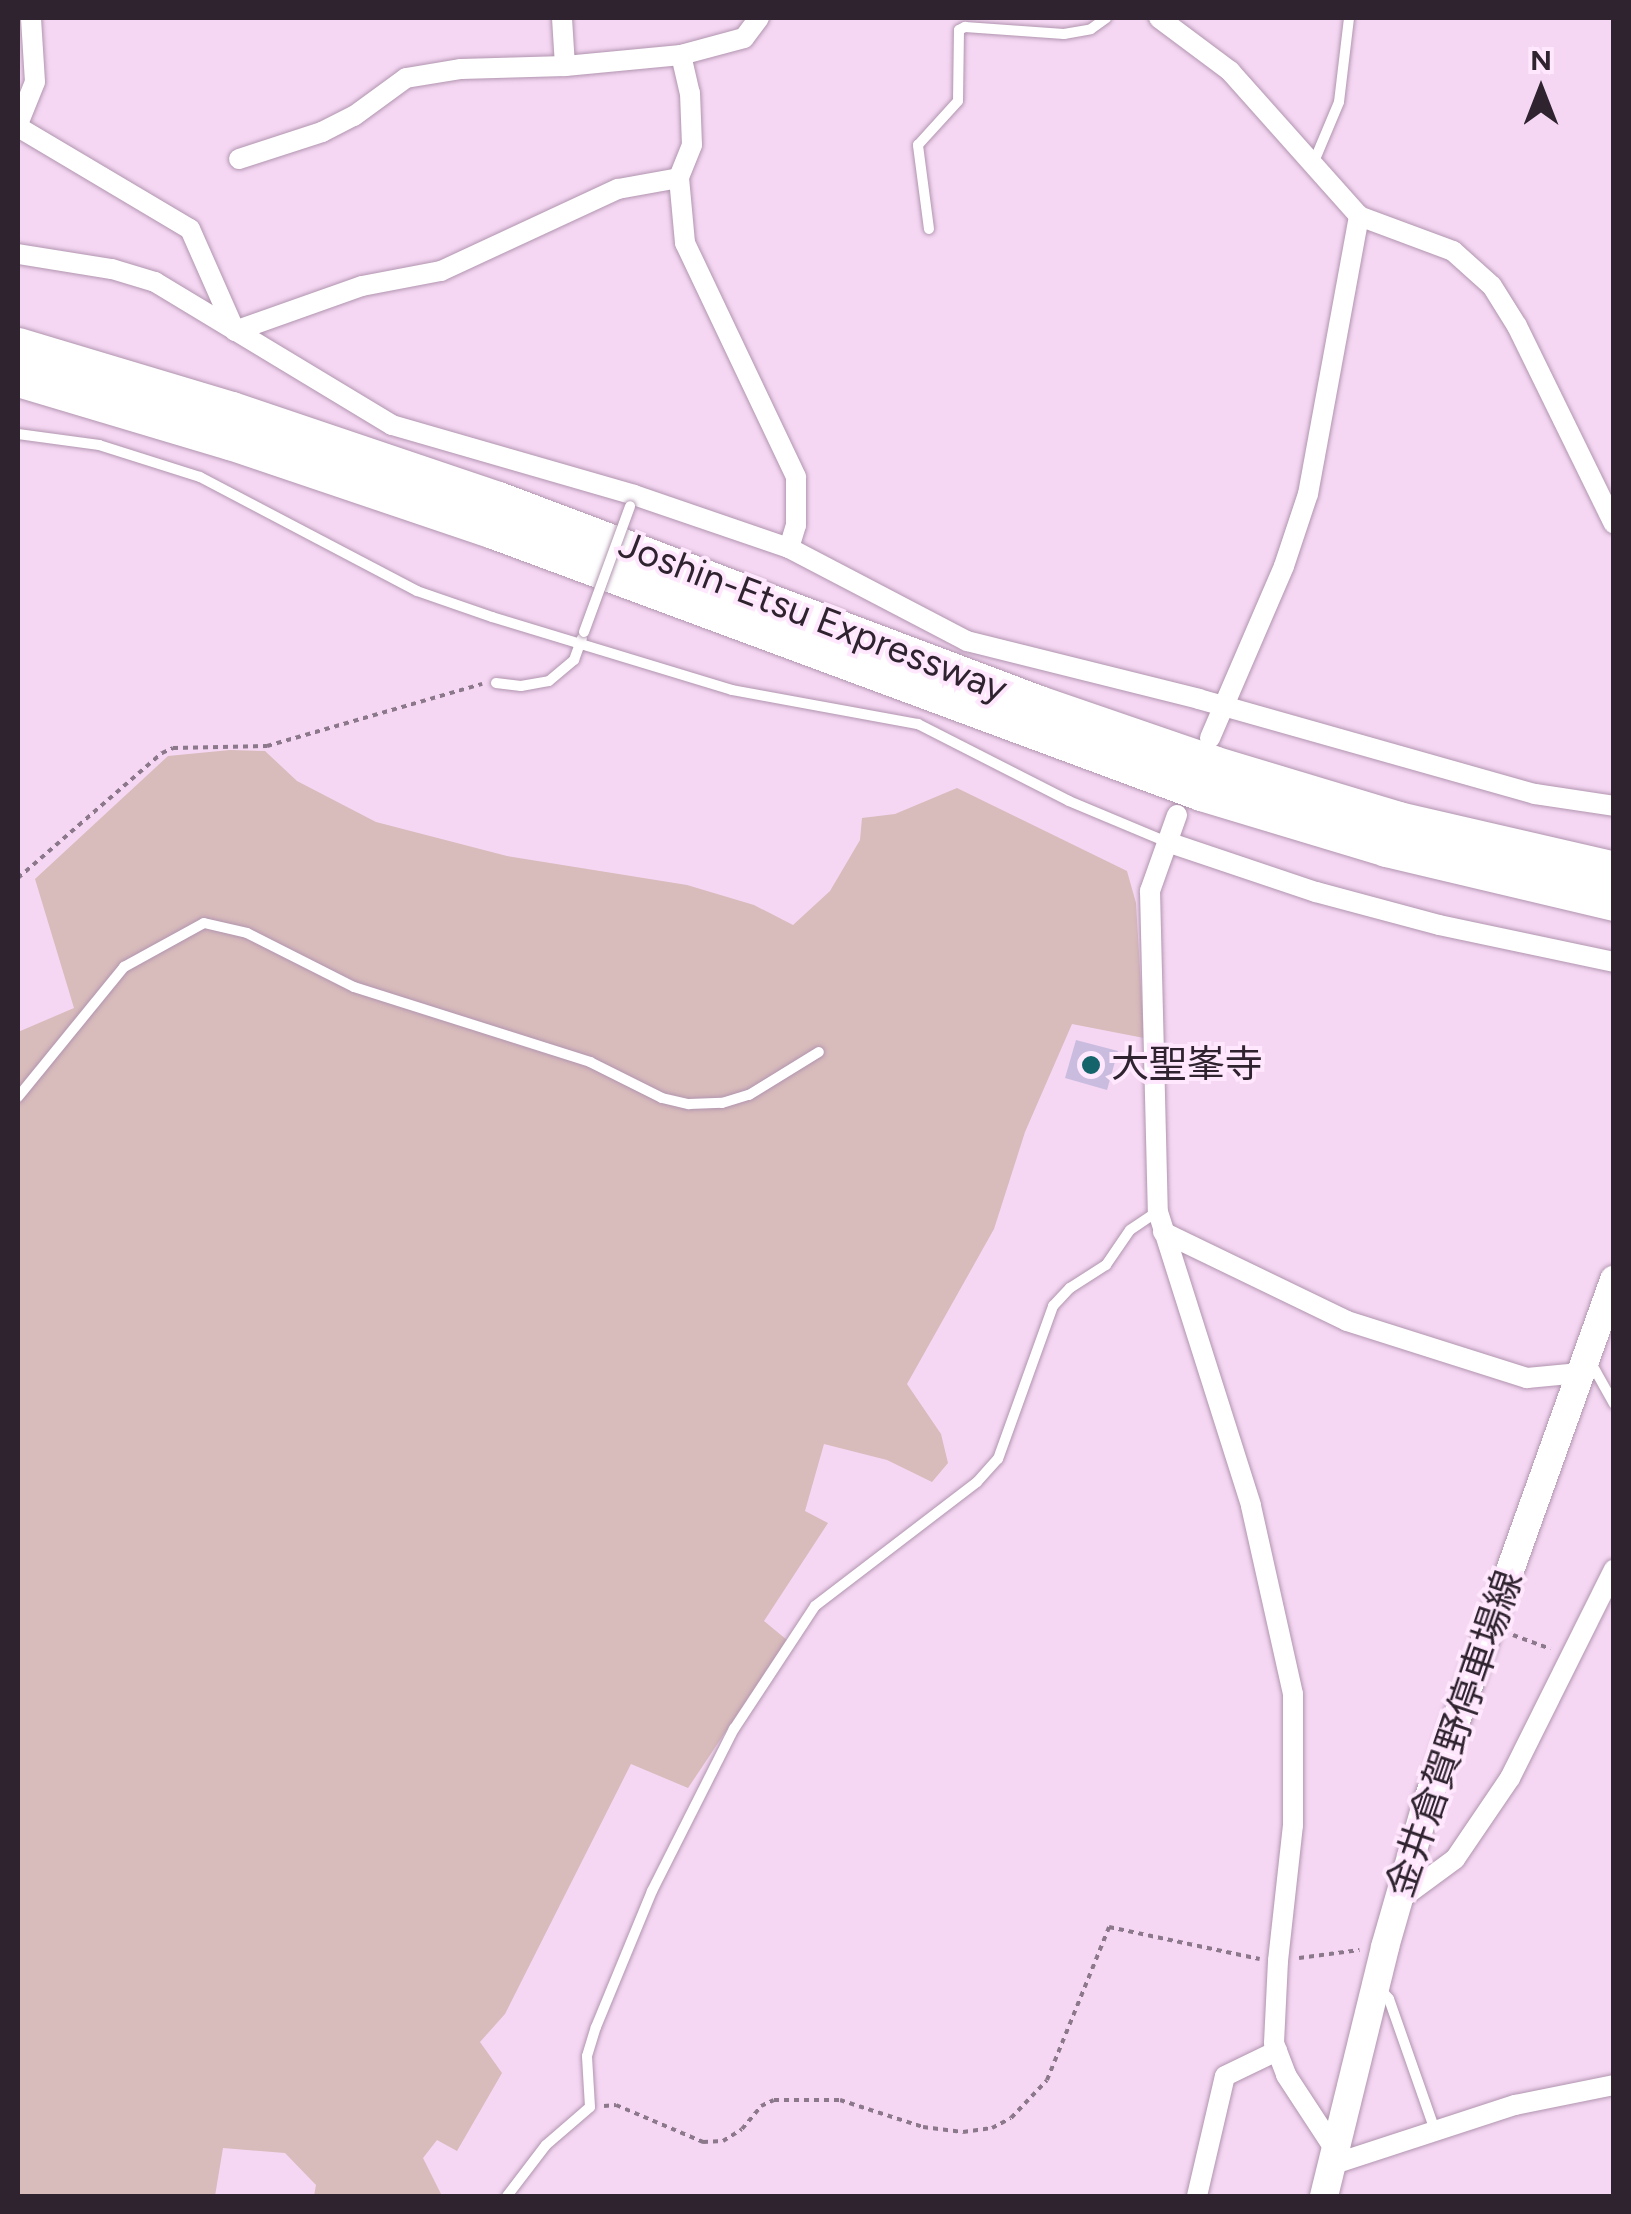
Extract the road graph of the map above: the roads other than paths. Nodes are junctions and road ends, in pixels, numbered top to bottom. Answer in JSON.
{"nodes":[{"id":1,"x":31,"y":18,"type":"edge"},
{"id":2,"x":562,"y":18,"type":"edge"},
{"id":3,"x":758,"y":18,"type":"edge"},
{"id":4,"x":1106,"y":18,"type":"edge"},
{"id":5,"x":1159,"y":18,"type":"edge"},
{"id":6,"x":1349,"y":18,"type":"edge"},
{"id":7,"x":681,"y":55,"type":"junction"},
{"id":8,"x":565,"y":66,"type":"junction"},
{"id":9,"x":18,"y":125,"type":"edge"},
{"id":10,"x":239,"y":159,"type":"dead end"},
{"id":11,"x":1312,"y":164,"type":"junction"},
{"id":12,"x":679,"y":178,"type":"junction"},
{"id":13,"x":1359,"y":216,"type":"junction"},
{"id":14,"x":930,"y":229,"type":"dead end"},
{"id":15,"x":18,"y":254,"type":"edge"},
{"id":16,"x":235,"y":331,"type":"junction"},
{"id":17,"x":18,"y":345,"type":"edge"},
{"id":18,"x":18,"y":379,"type":"edge"},
{"id":19,"x":18,"y":434,"type":"edge"},
{"id":20,"x":632,"y":500,"type":"junction"},
{"id":21,"x":1614,"y":524,"type":"edge"},
{"id":22,"x":789,"y":548,"type":"junction"},
{"id":23,"x":582,"y":637,"type":"junction"},
{"id":24,"x":496,"y":683,"type":"road end"},
{"id":25,"x":1224,"y":707,"type":"junction"},
{"id":26,"x":1210,"y":738,"type":"dead end"},
{"id":27,"x":1614,"y":806,"type":"edge"},
{"id":28,"x":1177,"y":815,"type":"dead end"},
{"id":29,"x":1167,"y":842,"type":"junction"},
{"id":30,"x":1614,"y":869,"type":"edge"},
{"id":31,"x":1614,"y":902,"type":"edge"},
{"id":32,"x":1614,"y":962,"type":"edge"},
{"id":33,"x":820,"y":1052,"type":"dead end"},
{"id":34,"x":18,"y":1097,"type":"edge"},
{"id":35,"x":1161,"y":1222,"type":"junction"},
{"id":36,"x":1614,"y":1280,"type":"edge"},
{"id":37,"x":1583,"y":1365,"type":"junction"},
{"id":38,"x":1614,"y":1404,"type":"edge"},
{"id":39,"x":1614,"y":1569,"type":"edge"},
{"id":40,"x":1398,"y":1902,"type":"junction"},
{"id":41,"x":1376,"y":1984,"type":"junction"},
{"id":42,"x":1278,"y":2052,"type":"junction"},
{"id":43,"x":1614,"y":2085,"type":"edge"},
{"id":44,"x":1436,"y":2134,"type":"junction"},
{"id":45,"x":1333,"y":2158,"type":"junction"},
{"id":46,"x":507,"y":2196,"type":"edge"},
{"id":47,"x":1196,"y":2196,"type":"edge"},
{"id":48,"x":1324,"y":2196,"type":"edge"}],
"edges":[{"from":1,"to":9,"type":"street"},
{"from":2,"to":8,"type":"street"},
{"from":3,"to":7,"type":"street"},
{"from":4,"to":14,"type":"lane"},
{"from":5,"to":11,"type":"street"},
{"from":6,"to":11,"type":"lane"},
{"from":7,"to":8,"type":"street"},
{"from":7,"to":12,"type":"street"},
{"from":8,"to":10,"type":"street"},
{"from":9,"to":16,"type":"street"},
{"from":11,"to":13,"type":"street"},
{"from":12,"to":16,"type":"street"},
{"from":12,"to":22,"type":"street"},
{"from":13,"to":21,"type":"street"},
{"from":13,"to":25,"type":"street"},
{"from":15,"to":16,"type":"street"},
{"from":16,"to":20,"type":"street"},
{"from":17,"to":30,"type":"highway","name":"Joshin-Etsu Expressway"},
{"from":18,"to":31,"type":"highway","name":"Joshin-Etsu Expressway"},
{"from":19,"to":23,"type":"lane"},
{"from":20,"to":22,"type":"street"},
{"from":20,"to":23,"type":"lane","bridge":true},
{"from":22,"to":25,"type":"street"},
{"from":23,"to":24,"type":"lane"},
{"from":23,"to":29,"type":"lane"},
{"from":25,"to":26,"type":"street"},
{"from":25,"to":27,"type":"street"},
{"from":28,"to":29,"type":"street"},
{"from":29,"to":32,"type":"street"},
{"from":29,"to":35,"type":"street"},
{"from":33,"to":34,"type":"lane"},
{"from":35,"to":37,"type":"street"},
{"from":35,"to":42,"type":"street"},
{"from":35,"to":46,"type":"lane"},
{"from":36,"to":37,"type":"main road","name":"金井倉賀野停車場線"},
{"from":37,"to":38,"type":"lane"},
{"from":37,"to":40,"type":"main road","name":"金井倉賀野停車場線"},
{"from":39,"to":40,"type":"street"},
{"from":40,"to":41,"type":"main road","name":"金井倉賀野停車場線"},
{"from":41,"to":44,"type":"lane"},
{"from":41,"to":45,"type":"main road","name":"金井倉賀野停車場線"},
{"from":42,"to":45,"type":"street"},
{"from":42,"to":47,"type":"street"},
{"from":43,"to":44,"type":"street"},
{"from":44,"to":45,"type":"street"},
{"from":45,"to":48,"type":"main road","name":"金井倉賀野停車場線"}]}
